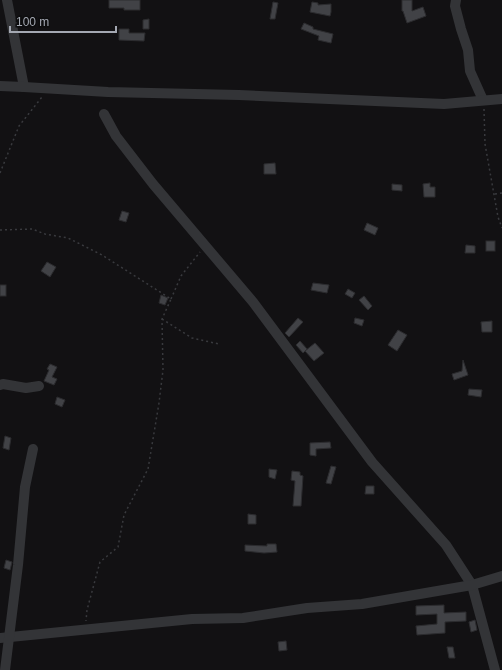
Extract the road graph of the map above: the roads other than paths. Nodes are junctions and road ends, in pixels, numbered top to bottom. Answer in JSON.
{"nodes":[{"id":1,"x":7,"y":0,"type":"edge"},
{"id":2,"x":456,"y":0,"type":"edge"},
{"id":3,"x":0,"y":86,"type":"edge"},
{"id":4,"x":24,"y":87,"type":"junction"},
{"id":5,"x":502,"y":99,"type":"edge"},
{"id":6,"x":483,"y":100,"type":"junction"},
{"id":7,"x":104,"y":114,"type":"dead end"},
{"id":8,"x":0,"y":385,"type":"edge"},
{"id":9,"x":40,"y":386,"type":"dead end"},
{"id":10,"x":33,"y":449,"type":"dead end"},
{"id":11,"x":502,"y":576,"type":"edge"},
{"id":12,"x":472,"y":585,"type":"junction"},
{"id":13,"x":4,"y":638,"type":"edge"},
{"id":14,"x":5,"y":670,"type":"edge"},
{"id":15,"x":495,"y":670,"type":"edge"}],
"edges":[{"from":1,"to":4,"type":"street"},
{"from":2,"to":6,"type":"street"},
{"from":3,"to":4,"type":"street"},
{"from":4,"to":6,"type":"street"},
{"from":5,"to":6,"type":"street"},
{"from":7,"to":12,"type":"street"},
{"from":8,"to":9,"type":"street"},
{"from":10,"to":13,"type":"street"},
{"from":11,"to":12,"type":"street"},
{"from":12,"to":13,"type":"street"},
{"from":12,"to":15,"type":"street"},
{"from":13,"to":14,"type":"street"}]}
